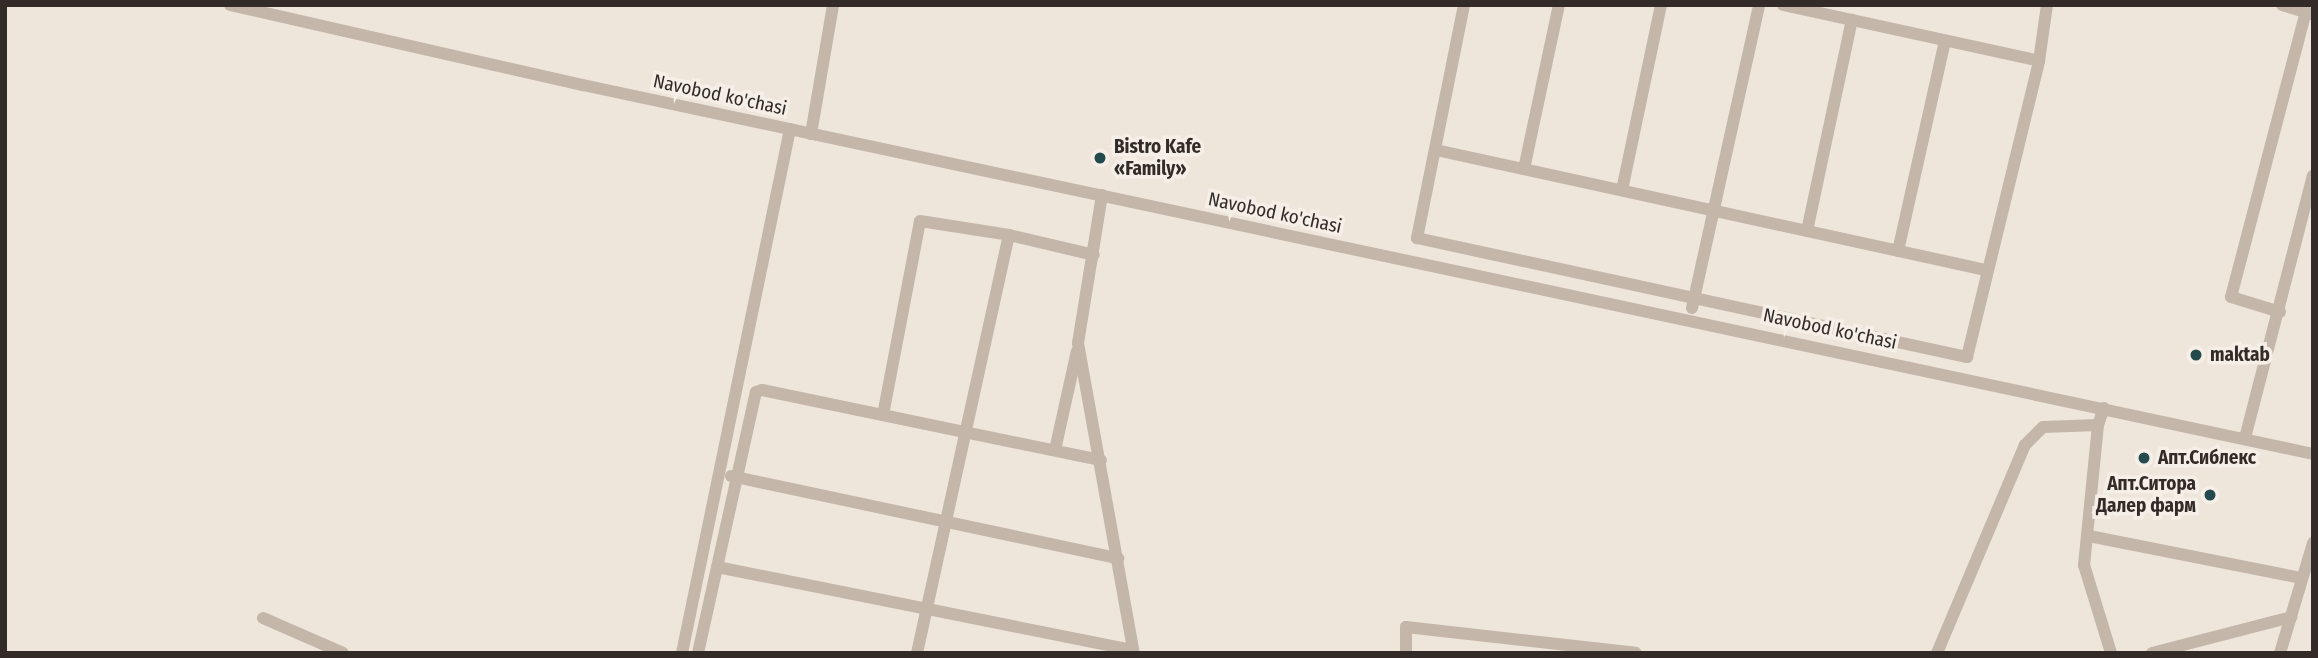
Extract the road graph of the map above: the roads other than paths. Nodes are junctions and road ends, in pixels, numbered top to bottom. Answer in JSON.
{"nodes":[{"id":1,"x":230,"y":5,"type":"edge"},
{"id":2,"x":833,"y":5,"type":"edge"},
{"id":3,"x":1464,"y":5,"type":"edge"},
{"id":4,"x":1559,"y":5,"type":"edge"},
{"id":5,"x":1661,"y":5,"type":"edge"},
{"id":6,"x":1759,"y":5,"type":"edge"},
{"id":7,"x":1783,"y":5,"type":"edge"},
{"id":8,"x":2047,"y":5,"type":"edge"},
{"id":9,"x":2282,"y":5,"type":"edge"},
{"id":10,"x":2309,"y":13,"type":"edge"},
{"id":11,"x":1852,"y":20,"type":"junction"},
{"id":12,"x":1945,"y":41,"type":"junction"},
{"id":13,"x":2039,"y":61,"type":"junction"},
{"id":14,"x":790,"y":129,"type":"junction"},
{"id":15,"x":811,"y":134,"type":"junction"},
{"id":16,"x":1436,"y":150,"type":"junction"},
{"id":17,"x":1524,"y":169,"type":"junction"},
{"id":18,"x":2313,"y":176,"type":"edge"},
{"id":19,"x":1622,"y":190,"type":"junction"},
{"id":20,"x":1102,"y":195,"type":"junction"},
{"id":21,"x":1714,"y":211,"type":"junction"},
{"id":22,"x":2307,"y":216,"type":"edge"},
{"id":23,"x":1807,"y":231,"type":"junction"},
{"id":24,"x":1009,"y":235,"type":"junction"},
{"id":25,"x":1898,"y":251,"type":"junction"},
{"id":26,"x":1094,"y":255,"type":"junction"},
{"id":27,"x":1986,"y":270,"type":"junction"},
{"id":28,"x":1694,"y":301,"type":"junction"},
{"id":29,"x":2280,"y":312,"type":"junction"},
{"id":30,"x":1689,"y":318,"type":"junction"},
{"id":31,"x":1078,"y":343,"type":"junction"},
{"id":32,"x":2104,"y":408,"type":"junction"},
{"id":33,"x":883,"y":415,"type":"junction"},
{"id":34,"x":2098,"y":425,"type":"junction"},
{"id":35,"x":967,"y":430,"type":"junction"},
{"id":36,"x":2245,"y":438,"type":"junction"},
{"id":37,"x":1055,"y":450,"type":"junction"},
{"id":38,"x":2313,"y":454,"type":"edge"},
{"id":39,"x":1101,"y":460,"type":"junction"},
{"id":40,"x":720,"y":473,"type":"junction"},
{"id":41,"x":736,"y":477,"type":"junction"},
{"id":42,"x":948,"y":519,"type":"junction"},
{"id":43,"x":2089,"y":536,"type":"junction"},
{"id":44,"x":2313,"y":542,"type":"edge"},
{"id":45,"x":1118,"y":558,"type":"junction"},
{"id":46,"x":717,"y":566,"type":"junction"},
{"id":47,"x":2302,"y":578,"type":"junction"},
{"id":48,"x":929,"y":607,"type":"junction"},
{"id":49,"x":2291,"y":617,"type":"junction"},
{"id":50,"x":263,"y":618,"type":"dead end"},
{"id":51,"x":2202,"y":647,"type":"edge"},
{"id":52,"x":1134,"y":651,"type":"edge"},
{"id":53,"x":690,"y":652,"type":"edge"},
{"id":54,"x":343,"y":653,"type":"edge"},
{"id":55,"x":917,"y":653,"type":"edge"},
{"id":56,"x":1406,"y":653,"type":"edge"},
{"id":57,"x":1636,"y":653,"type":"edge"},
{"id":58,"x":1937,"y":653,"type":"edge"},
{"id":59,"x":2111,"y":653,"type":"edge"},
{"id":60,"x":2152,"y":653,"type":"edge"},
{"id":61,"x":2280,"y":653,"type":"edge"}],
"edges":[{"from":1,"to":14,"type":"street","name":"Navobod ko'chasi"},
{"from":2,"to":15,"type":"street"},
{"from":3,"to":16,"type":"street"},
{"from":4,"to":17,"type":"street"},
{"from":5,"to":19,"type":"street"},
{"from":6,"to":21,"type":"street"},
{"from":7,"to":11,"type":"street"},
{"from":8,"to":13,"type":"street"},
{"from":9,"to":10,"type":"street"},
{"from":10,"to":29,"type":"street"},
{"from":11,"to":12,"type":"street"},
{"from":11,"to":23,"type":"street"},
{"from":12,"to":13,"type":"street"},
{"from":12,"to":25,"type":"street"},
{"from":13,"to":27,"type":"street"},
{"from":14,"to":15,"type":"street","name":"Navobod ko'chasi"},
{"from":14,"to":40,"type":"street"},
{"from":15,"to":20,"type":"street","name":"Navobod ko'chasi"},
{"from":16,"to":17,"type":"street"},
{"from":16,"to":28,"type":"street"},
{"from":17,"to":19,"type":"street"},
{"from":18,"to":22,"type":"street"},
{"from":19,"to":21,"type":"street"},
{"from":20,"to":26,"type":"street"},
{"from":20,"to":30,"type":"street","name":"Navobod ko'chasi"},
{"from":21,"to":23,"type":"street"},
{"from":21,"to":28,"type":"street"},
{"from":22,"to":29,"type":"street"},
{"from":23,"to":25,"type":"street"},
{"from":24,"to":26,"type":"street"},
{"from":24,"to":33,"type":"street"},
{"from":24,"to":35,"type":"street"},
{"from":25,"to":27,"type":"street"},
{"from":26,"to":31,"type":"street"},
{"from":27,"to":28,"type":"street"},
{"from":28,"to":30,"type":"street"},
{"from":29,"to":36,"type":"street"},
{"from":30,"to":32,"type":"street","name":"Navobod ko'chasi"},
{"from":31,"to":37,"type":"street"},
{"from":31,"to":39,"type":"street"},
{"from":32,"to":34,"type":"street"},
{"from":32,"to":36,"type":"street","name":"Navobod ko'chasi"},
{"from":33,"to":35,"type":"street"},
{"from":33,"to":41,"type":"street"},
{"from":34,"to":43,"type":"street"},
{"from":34,"to":58,"type":"street"},
{"from":35,"to":37,"type":"street"},
{"from":35,"to":42,"type":"street"},
{"from":36,"to":38,"type":"street","name":"Navobod ko'chasi"},
{"from":37,"to":39,"type":"street"},
{"from":39,"to":45,"type":"street"},
{"from":40,"to":41,"type":"street"},
{"from":40,"to":53,"type":"street"},
{"from":41,"to":42,"type":"street"},
{"from":41,"to":46,"type":"street"},
{"from":42,"to":45,"type":"street"},
{"from":42,"to":48,"type":"street"},
{"from":43,"to":47,"type":"street"},
{"from":43,"to":59,"type":"street"},
{"from":44,"to":47,"type":"street"},
{"from":45,"to":52,"type":"street"},
{"from":46,"to":48,"type":"street"},
{"from":46,"to":53,"type":"street"},
{"from":47,"to":49,"type":"street"},
{"from":48,"to":52,"type":"street"},
{"from":48,"to":55,"type":"street"},
{"from":49,"to":51,"type":"street"},
{"from":49,"to":61,"type":"street"},
{"from":50,"to":54,"type":"street"},
{"from":51,"to":60,"type":"street"},
{"from":56,"to":57,"type":"street"}]}
